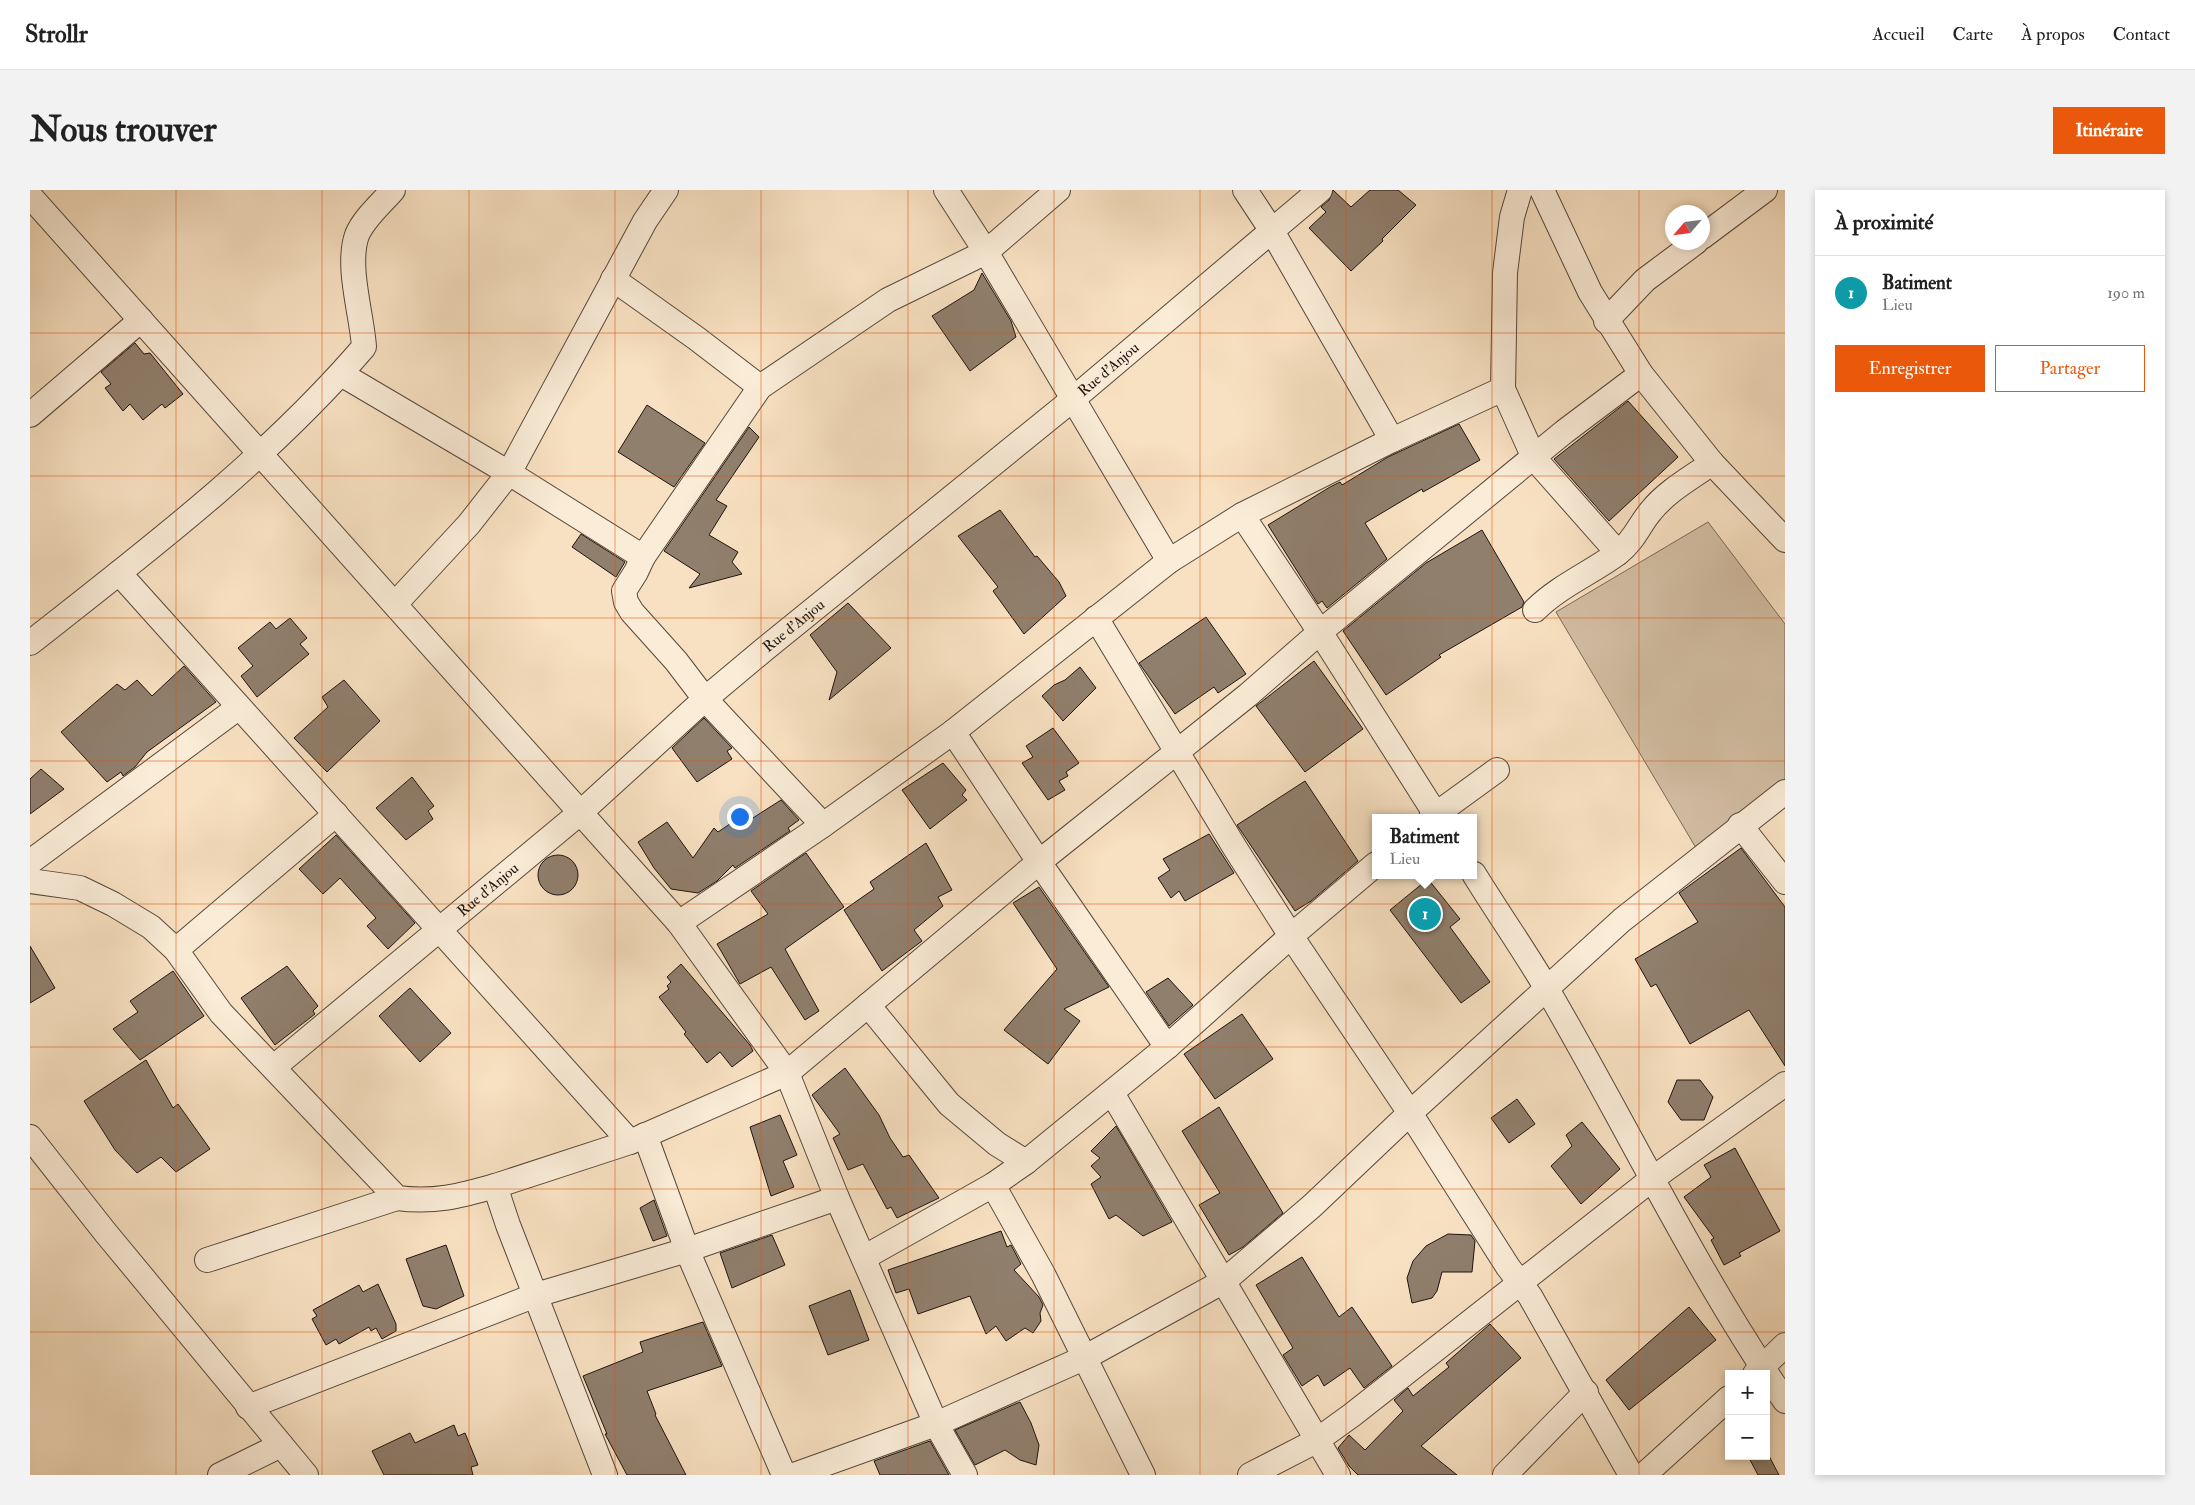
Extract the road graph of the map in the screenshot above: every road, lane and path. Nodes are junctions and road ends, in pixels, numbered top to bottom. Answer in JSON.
{"nodes":[{"id":1,"x":393,"y":190,"type":"edge"},
{"id":2,"x":666,"y":190,"type":"edge"},
{"id":3,"x":946,"y":190,"type":"edge"},
{"id":4,"x":1058,"y":190,"type":"edge"},
{"id":5,"x":1245,"y":190,"type":"edge"},
{"id":6,"x":1320,"y":190,"type":"edge"},
{"id":7,"x":1520,"y":190,"type":"edge"},
{"id":8,"x":1542,"y":190,"type":"edge"},
{"id":9,"x":1766,"y":190,"type":"edge"},
{"id":10,"x":30,"y":196,"type":"edge"},
{"id":11,"x":1272,"y":231,"type":"junction"},
{"id":12,"x":1710,"y":231,"type":"edge"},
{"id":13,"x":1685,"y":250,"type":"edge"},
{"id":14,"x":986,"y":252,"type":"junction"},
{"id":15,"x":613,"y":279,"type":"junction"},
{"id":16,"x":141,"y":320,"type":"junction"},
{"id":17,"x":1606,"y":321,"type":"junction"},
{"id":18,"x":341,"y":374,"type":"junction"},
{"id":19,"x":1641,"y":374,"type":"junction"},
{"id":20,"x":760,"y":387,"type":"junction"},
{"id":21,"x":1504,"y":389,"type":"junction"},
{"id":22,"x":1072,"y":400,"type":"junction"},
{"id":23,"x":30,"y":416,"type":"edge"},
{"id":24,"x":1392,"y":440,"type":"junction"},
{"id":25,"x":261,"y":454,"type":"junction"},
{"id":26,"x":1534,"y":458,"type":"junction"},
{"id":27,"x":1712,"y":463,"type":"junction"},
{"id":28,"x":509,"y":473,"type":"junction"},
{"id":29,"x":1242,"y":515,"type":"junction"},
{"id":30,"x":1785,"y":540,"type":"edge"},
{"id":31,"x":1618,"y":553,"type":"junction"},
{"id":32,"x":643,"y":557,"type":"junction"},
{"id":33,"x":1169,"y":561,"type":"junction"},
{"id":34,"x":119,"y":573,"type":"junction"},
{"id":35,"x":395,"y":604,"type":"junction"},
{"id":36,"x":1535,"y":610,"type":"dead end"},
{"id":37,"x":1096,"y":618,"type":"junction"},
{"id":38,"x":1320,"y":632,"type":"junction"},
{"id":39,"x":30,"y":643,"type":"edge"},
{"id":40,"x":706,"y":699,"type":"junction"},
{"id":41,"x":239,"y":706,"type":"junction"},
{"id":42,"x":953,"y":732,"type":"junction"},
{"id":43,"x":1178,"y":752,"type":"junction"},
{"id":44,"x":1497,"y":770,"type":"dead end"},
{"id":45,"x":1785,"y":792,"type":"edge"},
{"id":46,"x":581,"y":812,"type":"junction"},
{"id":47,"x":336,"y":814,"type":"junction"},
{"id":48,"x":1434,"y":814,"type":"edge"},
{"id":49,"x":1438,"y":814,"type":"edge"},
{"id":50,"x":824,"y":825,"type":"junction"},
{"id":51,"x":1740,"y":825,"type":"junction"},
{"id":52,"x":30,"y":862,"type":"edge"},
{"id":53,"x":1038,"y":862,"type":"junction"},
{"id":54,"x":1372,"y":867,"type":"edge"},
{"id":55,"x":1477,"y":879,"type":"edge"},
{"id":56,"x":30,"y":881,"type":"edge"},
{"id":57,"x":1785,"y":882,"type":"edge"},
{"id":58,"x":679,"y":923,"type":"junction"},
{"id":59,"x":439,"y":928,"type":"junction"},
{"id":60,"x":1291,"y":936,"type":"junction"},
{"id":61,"x":176,"y":950,"type":"junction"},
{"id":62,"x":1547,"y":989,"type":"junction"},
{"id":63,"x":868,"y":1005,"type":"junction"},
{"id":64,"x":1167,"y":1047,"type":"junction"},
{"id":65,"x":274,"y":1067,"type":"junction"},
{"id":66,"x":787,"y":1073,"type":"junction"},
{"id":67,"x":1785,"y":1085,"type":"edge"},
{"id":68,"x":1112,"y":1093,"type":"junction"},
{"id":69,"x":1410,"y":1113,"type":"junction"},
{"id":70,"x":30,"y":1137,"type":"edge"},
{"id":71,"x":637,"y":1138,"type":"junction"},
{"id":72,"x":1026,"y":1162,"type":"junction"},
{"id":73,"x":1652,"y":1179,"type":"junction"},
{"id":74,"x":993,"y":1184,"type":"junction"},
{"id":75,"x":495,"y":1186,"type":"junction"},
{"id":76,"x":397,"y":1198,"type":"junction"},
{"id":77,"x":837,"y":1198,"type":"junction"},
{"id":78,"x":687,"y":1250,"type":"junction"},
{"id":79,"x":864,"y":1257,"type":"junction"},
{"id":80,"x":207,"y":1260,"type":"dead end"},
{"id":81,"x":1224,"y":1281,"type":"junction"},
{"id":82,"x":1521,"y":1282,"type":"junction"},
{"id":83,"x":536,"y":1295,"type":"junction"},
{"id":84,"x":1785,"y":1345,"type":"edge"},
{"id":85,"x":1084,"y":1358,"type":"junction"},
{"id":86,"x":1758,"y":1370,"type":"edge"},
{"id":87,"x":1770,"y":1384,"type":"edge"},
{"id":88,"x":1586,"y":1392,"type":"junction"},
{"id":89,"x":1785,"y":1401,"type":"edge"},
{"id":90,"x":1725,"y":1402,"type":"edge"},
{"id":91,"x":248,"y":1407,"type":"junction"},
{"id":92,"x":936,"y":1424,"type":"junction"},
{"id":93,"x":1316,"y":1441,"type":"junction"},
{"id":94,"x":281,"y":1445,"type":"junction"},
{"id":95,"x":220,"y":1475,"type":"edge"},
{"id":96,"x":306,"y":1475,"type":"edge"},
{"id":97,"x":604,"y":1475,"type":"edge"},
{"id":98,"x":784,"y":1475,"type":"edge"},
{"id":99,"x":794,"y":1475,"type":"edge"},
{"id":100,"x":965,"y":1475,"type":"edge"},
{"id":101,"x":1143,"y":1475,"type":"edge"},
{"id":102,"x":1250,"y":1475,"type":"edge"},
{"id":103,"x":1338,"y":1475,"type":"edge"},
{"id":104,"x":1505,"y":1475,"type":"edge"},
{"id":105,"x":1632,"y":1475,"type":"edge"},
{"id":106,"x":1644,"y":1475,"type":"edge"}],
"edges":[{"from":1,"to":18,"type":"street"},
{"from":2,"to":15,"type":"street"},
{"from":3,"to":14,"type":"street"},
{"from":4,"to":14,"type":"street"},
{"from":5,"to":11,"type":"street"},
{"from":6,"to":11,"type":"street","name":"Rue d’Anjou"},
{"from":7,"to":21,"type":"street"},
{"from":8,"to":17,"type":"street"},
{"from":9,"to":12,"type":"street"},
{"from":10,"to":16,"type":"street"},
{"from":11,"to":22,"type":"street","name":"Rue d’Anjou"},
{"from":11,"to":24,"type":"street"},
{"from":13,"to":17,"type":"street"},
{"from":14,"to":20,"type":"street"},
{"from":14,"to":22,"type":"street"},
{"from":15,"to":20,"type":"street"},
{"from":15,"to":28,"type":"street"},
{"from":16,"to":23,"type":"street"},
{"from":16,"to":25,"type":"street"},
{"from":17,"to":19,"type":"street"},
{"from":18,"to":25,"type":"street"},
{"from":18,"to":28,"type":"street"},
{"from":19,"to":26,"type":"street"},
{"from":19,"to":27,"type":"street"},
{"from":20,"to":32,"type":"street"},
{"from":21,"to":24,"type":"street"},
{"from":21,"to":26,"type":"street"},
{"from":22,"to":33,"type":"street"},
{"from":22,"to":40,"type":"street","name":"Rue d’Anjou"},
{"from":24,"to":29,"type":"street"},
{"from":25,"to":34,"type":"street"},
{"from":25,"to":35,"type":"street"},
{"from":26,"to":31,"type":"street"},
{"from":26,"to":38,"type":"street"},
{"from":27,"to":30,"type":"street"},
{"from":27,"to":31,"type":"street"},
{"from":28,"to":32,"type":"street"},
{"from":28,"to":35,"type":"street"},
{"from":29,"to":33,"type":"street"},
{"from":29,"to":38,"type":"street"},
{"from":31,"to":36,"type":"street"},
{"from":32,"to":40,"type":"street"},
{"from":33,"to":37,"type":"street"},
{"from":34,"to":39,"type":"street"},
{"from":34,"to":41,"type":"street"},
{"from":35,"to":46,"type":"street"},
{"from":37,"to":42,"type":"street"},
{"from":37,"to":43,"type":"street"},
{"from":38,"to":43,"type":"street"},
{"from":38,"to":48,"type":"street"},
{"from":40,"to":46,"type":"street","name":"Rue d’Anjou"},
{"from":40,"to":50,"type":"street"},
{"from":41,"to":47,"type":"street"},
{"from":41,"to":52,"type":"street"},
{"from":42,"to":50,"type":"street"},
{"from":42,"to":53,"type":"street"},
{"from":43,"to":53,"type":"street"},
{"from":43,"to":60,"type":"street"},
{"from":44,"to":49,"type":"street"},
{"from":45,"to":51,"type":"street"},
{"from":46,"to":58,"type":"street"},
{"from":46,"to":59,"type":"street","name":"Rue d’Anjou"},
{"from":47,"to":59,"type":"street"},
{"from":47,"to":61,"type":"street"},
{"from":50,"to":58,"type":"street"},
{"from":51,"to":57,"type":"street"},
{"from":51,"to":62,"type":"street"},
{"from":53,"to":63,"type":"street"},
{"from":53,"to":64,"type":"street"},
{"from":54,"to":60,"type":"street"},
{"from":55,"to":62,"type":"street"},
{"from":56,"to":61,"type":"street"},
{"from":58,"to":66,"type":"street"},
{"from":59,"to":65,"type":"street","name":"Rue d’Anjou"},
{"from":59,"to":71,"type":"street"},
{"from":60,"to":64,"type":"street"},
{"from":60,"to":69,"type":"street"},
{"from":61,"to":65,"type":"street"},
{"from":62,"to":69,"type":"street"},
{"from":62,"to":73,"type":"street"},
{"from":63,"to":66,"type":"street"},
{"from":63,"to":72,"type":"street"},
{"from":64,"to":68,"type":"street"},
{"from":65,"to":76,"type":"street"},
{"from":66,"to":71,"type":"street"},
{"from":66,"to":77,"type":"street"},
{"from":67,"to":73,"type":"street"},
{"from":68,"to":72,"type":"street"},
{"from":68,"to":81,"type":"street"},
{"from":69,"to":81,"type":"street"},
{"from":69,"to":82,"type":"street"},
{"from":70,"to":91,"type":"street"},
{"from":71,"to":75,"type":"street"},
{"from":71,"to":78,"type":"street"},
{"from":72,"to":74,"type":"street"},
{"from":73,"to":82,"type":"street"},
{"from":73,"to":86,"type":"street"},
{"from":74,"to":79,"type":"street"},
{"from":74,"to":85,"type":"street"},
{"from":75,"to":76,"type":"street"},
{"from":75,"to":83,"type":"street"},
{"from":76,"to":80,"type":"street"},
{"from":77,"to":78,"type":"street"},
{"from":77,"to":79,"type":"street"},
{"from":78,"to":83,"type":"street"},
{"from":78,"to":98,"type":"street"},
{"from":79,"to":92,"type":"street"},
{"from":81,"to":85,"type":"street"},
{"from":81,"to":93,"type":"street"},
{"from":82,"to":88,"type":"street"},
{"from":82,"to":93,"type":"street"},
{"from":83,"to":91,"type":"street"},
{"from":83,"to":97,"type":"street"},
{"from":84,"to":86,"type":"street"},
{"from":85,"to":92,"type":"street"},
{"from":85,"to":101,"type":"street"},
{"from":87,"to":89,"type":"street"},
{"from":88,"to":104,"type":"street"},
{"from":88,"to":105,"type":"street"},
{"from":90,"to":106,"type":"street"},
{"from":91,"to":94,"type":"street"},
{"from":92,"to":99,"type":"street"},
{"from":92,"to":100,"type":"street"},
{"from":93,"to":102,"type":"street"},
{"from":93,"to":103,"type":"street"},
{"from":94,"to":95,"type":"street"},
{"from":94,"to":96,"type":"street"}]}
